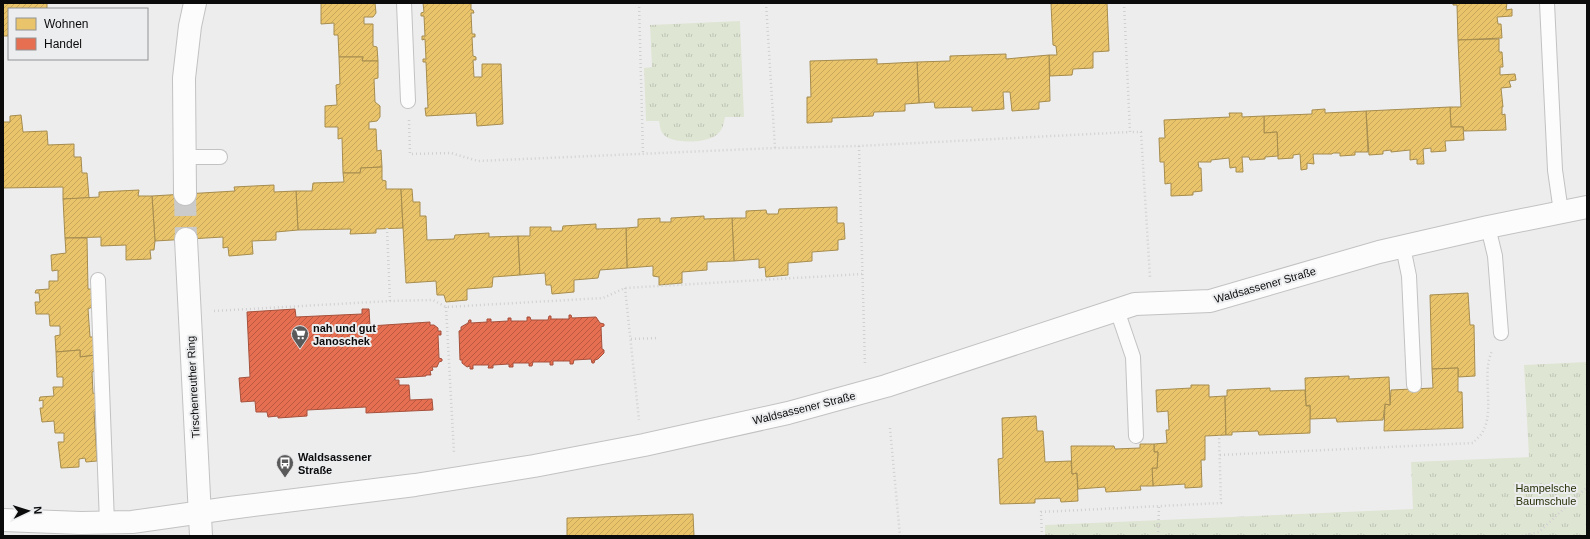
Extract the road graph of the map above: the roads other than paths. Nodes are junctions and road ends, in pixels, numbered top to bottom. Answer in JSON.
{"nodes":[{"id":1,"x":195,"y":3,"type":"edge"},
{"id":2,"x":404,"y":3,"type":"edge"},
{"id":3,"x":1547,"y":3,"type":"edge"},
{"id":4,"x":408,"y":101,"type":"road end"},
{"id":5,"x":184,"y":157,"type":"junction"},
{"id":6,"x":220,"y":157,"type":"dead end"},
{"id":7,"x":185,"y":194,"type":"tunnel mouth"},
{"id":8,"x":1587,"y":207,"type":"edge"},
{"id":9,"x":1561,"y":212,"type":"junction"},
{"id":10,"x":1488,"y":227,"type":"junction"},
{"id":11,"x":186,"y":239,"type":"tunnel mouth"},
{"id":12,"x":1402,"y":247,"type":"junction"},
{"id":13,"x":98,"y":280,"type":"dead end"},
{"id":14,"x":1118,"y":310,"type":"junction"},
{"id":15,"x":1501,"y":333,"type":"road end"},
{"id":16,"x":1414,"y":385,"type":"dead end"},
{"id":17,"x":1136,"y":436,"type":"dead end"},
{"id":18,"x":199,"y":512,"type":"junction"},
{"id":19,"x":3,"y":520,"type":"edge"},
{"id":20,"x":108,"y":523,"type":"junction"},
{"id":21,"x":201,"y":536,"type":"edge"}],
"edges":[{"from":1,"to":5,"type":"street"},
{"from":2,"to":4,"type":"lane"},
{"from":3,"to":9,"type":"lane"},
{"from":5,"to":6,"type":"lane"},
{"from":5,"to":7,"type":"street"},
{"from":8,"to":9,"type":"street","name":"Waldsassener Straße"},
{"from":9,"to":10,"type":"street","name":"Waldsassener Straße"},
{"from":10,"to":12,"type":"street","name":"Waldsassener Straße"},
{"from":10,"to":15,"type":"lane"},
{"from":11,"to":18,"type":"street","name":"Tirschenreuther Ring"},
{"from":12,"to":14,"type":"street","name":"Waldsassener Straße"},
{"from":12,"to":16,"type":"lane"},
{"from":13,"to":20,"type":"lane"},
{"from":14,"to":17,"type":"lane"},
{"from":14,"to":18,"type":"street","name":"Waldsassener Straße"},
{"from":18,"to":20,"type":"street","name":"Waldsassener Straße"},
{"from":18,"to":21,"type":"street","name":"Tirschenreuther Ring"},
{"from":19,"to":20,"type":"street","name":"Waldsassener Straße"}]}
